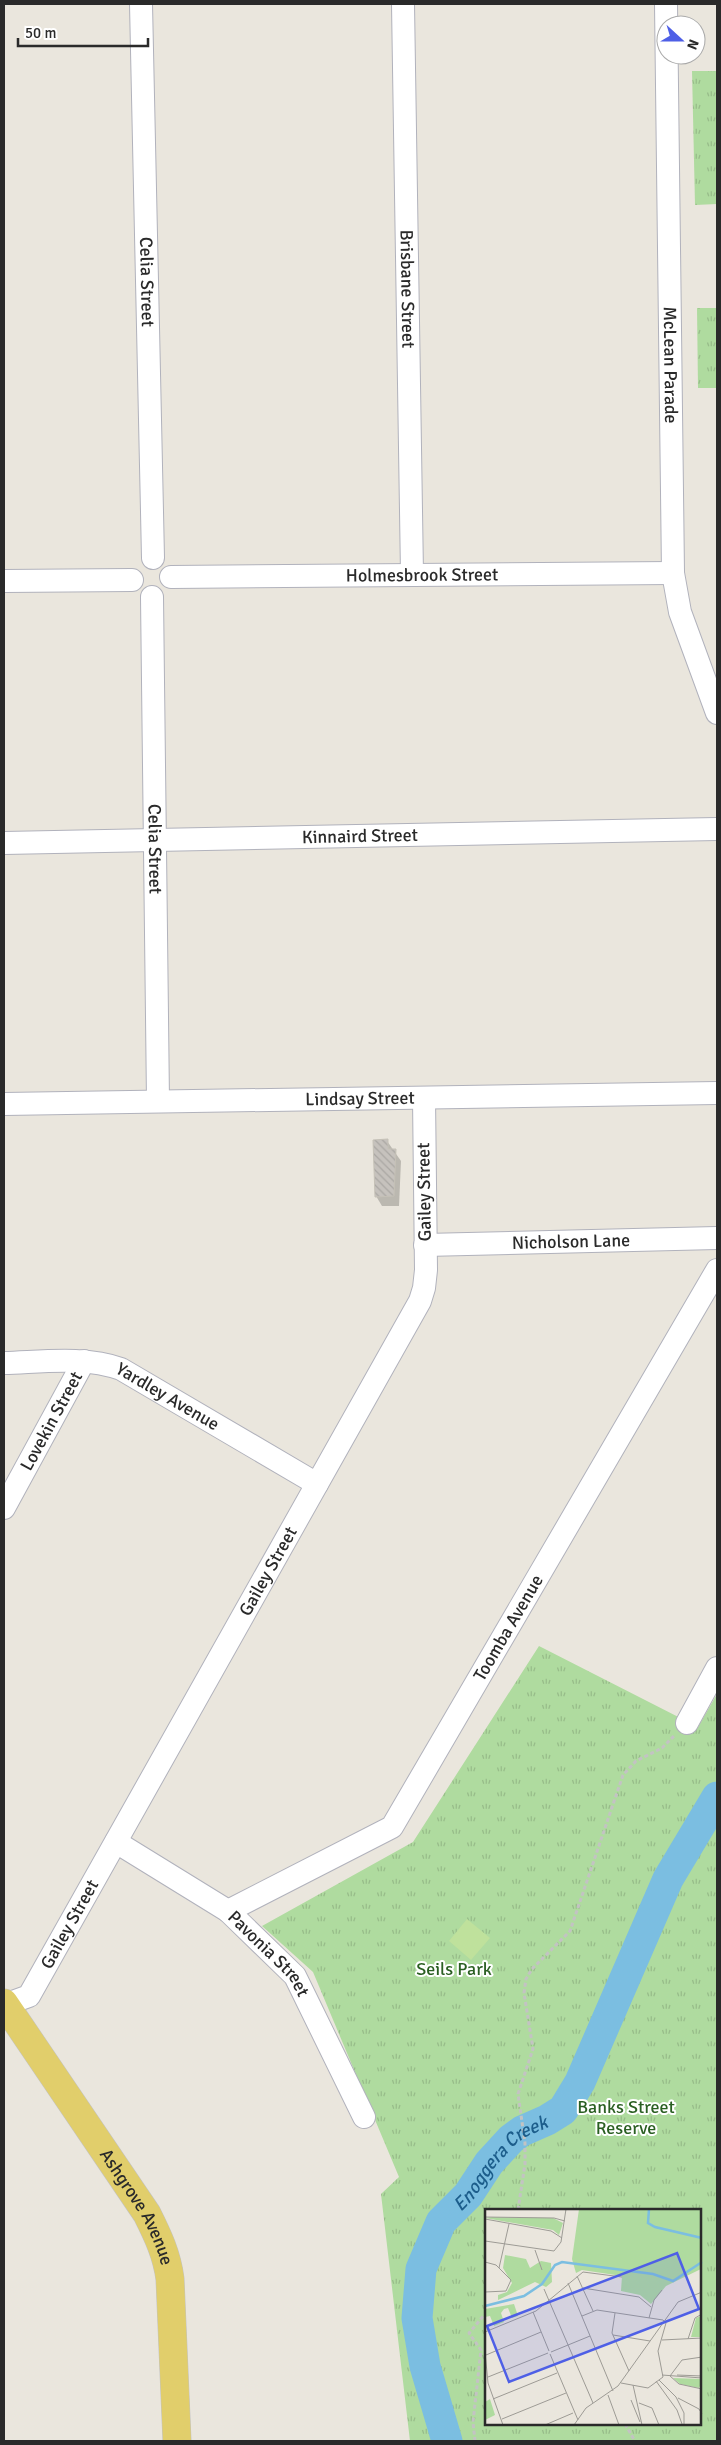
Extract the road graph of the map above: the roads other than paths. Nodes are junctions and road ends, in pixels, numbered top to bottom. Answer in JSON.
{"nodes":[{"id":1,"x":141,"y":4,"type":"edge"},
{"id":2,"x":403,"y":4,"type":"edge"},
{"id":3,"x":664,"y":6,"type":"edge"},
{"id":4,"x":153,"y":558,"type":"junction"},
{"id":5,"x":673,"y":573,"type":"junction"},
{"id":6,"x":412,"y":574,"type":"junction"},
{"id":7,"x":171,"y":577,"type":"junction"},
{"id":8,"x":132,"y":580,"type":"junction"},
{"id":9,"x":4,"y":581,"type":"edge"},
{"id":10,"x":152,"y":597,"type":"junction"},
{"id":11,"x":717,"y":713,"type":"edge"},
{"id":12,"x":717,"y":829,"type":"edge"},
{"id":13,"x":156,"y":840,"type":"junction"},
{"id":14,"x":4,"y":843,"type":"edge"},
{"id":15,"x":717,"y":1093,"type":"edge"},
{"id":16,"x":424,"y":1098,"type":"junction"},
{"id":17,"x":158,"y":1101,"type":"junction"},
{"id":18,"x":4,"y":1104,"type":"edge"},
{"id":19,"x":717,"y":1238,"type":"edge"},
{"id":20,"x":425,"y":1245,"type":"junction"},
{"id":21,"x":717,"y":1270,"type":"edge"},
{"id":22,"x":84,"y":1362,"type":"junction"},
{"id":23,"x":4,"y":1363,"type":"edge"},
{"id":24,"x":317,"y":1484,"type":"junction"},
{"id":25,"x":4,"y":1508,"type":"edge"},
{"id":26,"x":717,"y":1668,"type":"edge"},
{"id":27,"x":687,"y":1723,"type":"road end"},
{"id":28,"x":116,"y":1842,"type":"junction"},
{"id":29,"x":228,"y":1912,"type":"junction"},
{"id":30,"x":4,"y":2004,"type":"edge"},
{"id":31,"x":364,"y":2117,"type":"dead end"},
{"id":32,"x":177,"y":2441,"type":"edge"}],
"edges":[{"from":1,"to":4,"type":"street","name":"Celia Street"},
{"from":2,"to":6,"type":"street","name":"Brisbane Street"},
{"from":3,"to":5,"type":"street","name":"McLean Parade"},
{"from":4,"to":7,"type":"street"},
{"from":4,"to":8,"type":"street"},
{"from":5,"to":6,"type":"street","name":"Holmesbrook Street"},
{"from":5,"to":11,"type":"street","name":"McLean Parade"},
{"from":6,"to":7,"type":"street","name":"Holmesbrook Street"},
{"from":7,"to":10,"type":"street"},
{"from":8,"to":9,"type":"street"},
{"from":8,"to":10,"type":"street"},
{"from":10,"to":13,"type":"street","name":"Celia Street"},
{"from":12,"to":13,"type":"street","name":"Kinnaird Street"},
{"from":13,"to":14,"type":"street","name":"Kinnaird Street"},
{"from":13,"to":17,"type":"street","name":"Celia Street"},
{"from":15,"to":16,"type":"street","name":"Lindsay Street"},
{"from":16,"to":17,"type":"street","name":"Lindsay Street"},
{"from":16,"to":20,"type":"street","name":"Gailey Street"},
{"from":17,"to":18,"type":"street","name":"Lindsay Street"},
{"from":19,"to":20,"type":"street","name":"Nicholson Lane"},
{"from":20,"to":24,"type":"street","name":"Gailey Street"},
{"from":21,"to":29,"type":"street","name":"Toomba Avenue"},
{"from":22,"to":23,"type":"street","name":"Yardley Avenue"},
{"from":22,"to":24,"type":"street","name":"Yardley Avenue"},
{"from":22,"to":25,"type":"street","name":"Lovekin Street"},
{"from":24,"to":28,"type":"street","name":"Gailey Street"},
{"from":26,"to":27,"type":"street"},
{"from":28,"to":29,"type":"street","name":"Pavonia Street"},
{"from":28,"to":30,"type":"street","name":"Gailey Street"},
{"from":29,"to":31,"type":"street","name":"Pavonia Street"},
{"from":30,"to":32,"type":"main road","name":"Ashgrove Avenue"}]}
